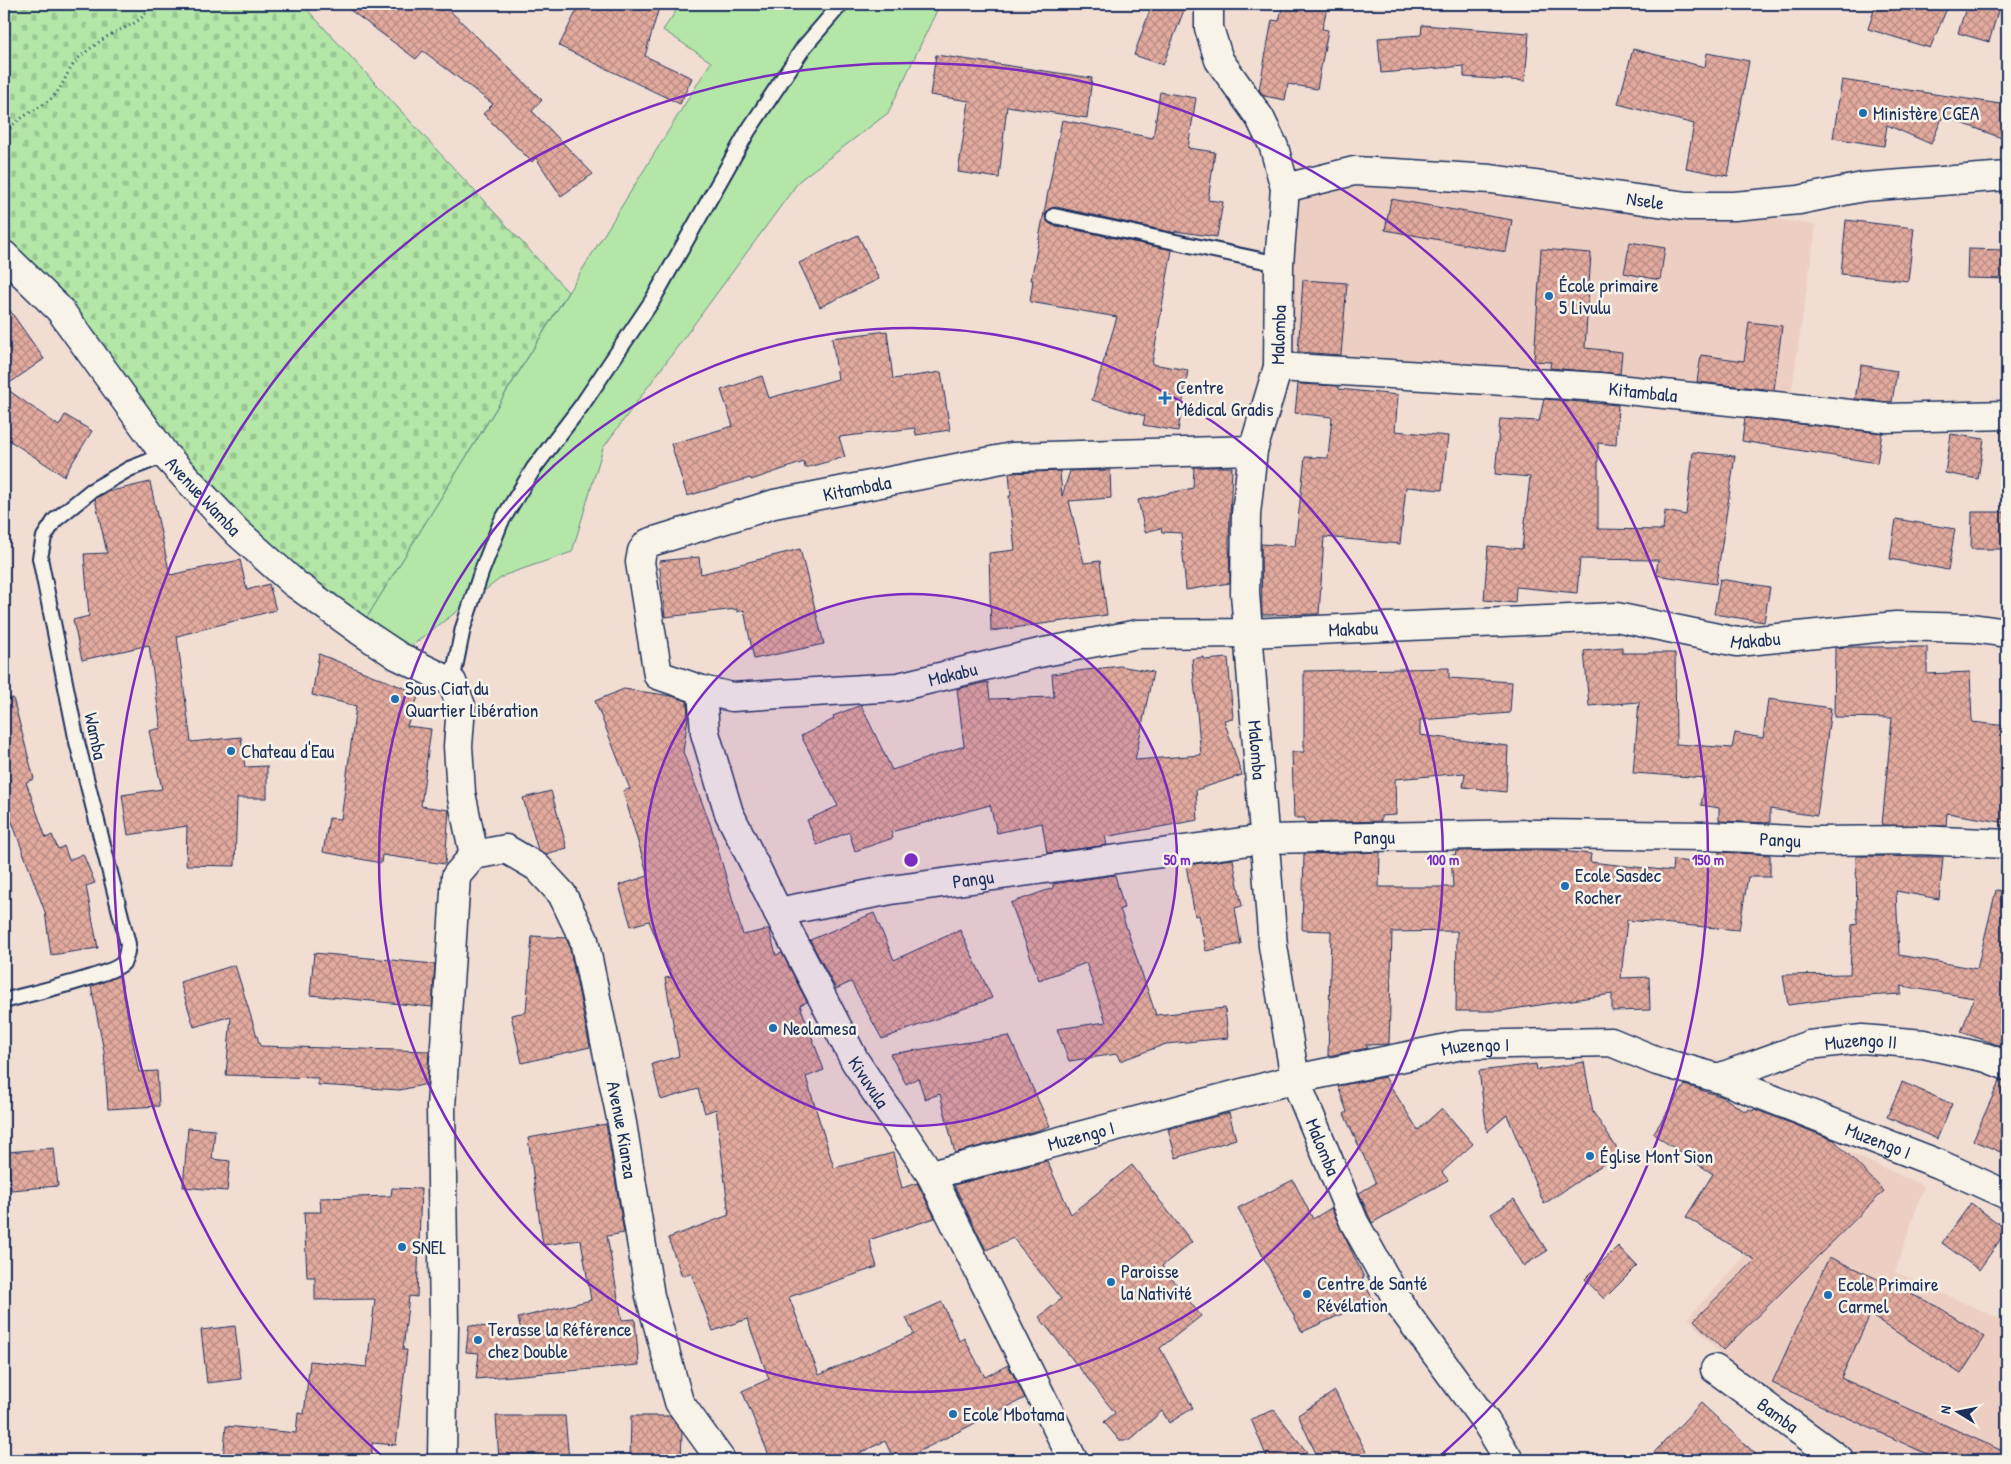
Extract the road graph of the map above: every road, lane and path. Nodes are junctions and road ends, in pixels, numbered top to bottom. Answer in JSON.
{"nodes":[{"id":1,"x":151,"y":4,"type":"edge"},
{"id":2,"x":841,"y":4,"type":"edge"},
{"id":3,"x":1209,"y":4,"type":"edge"},
{"id":4,"x":4,"y":136,"type":"edge"},
{"id":5,"x":2007,"y":176,"type":"edge"},
{"id":6,"x":1285,"y":188,"type":"junction"},
{"id":7,"x":1054,"y":216,"type":"dead end"},
{"id":8,"x":4,"y":255,"type":"edge"},
{"id":9,"x":1279,"y":264,"type":"junction"},
{"id":10,"x":1278,"y":367,"type":"junction"},
{"id":11,"x":2007,"y":414,"type":"edge"},
{"id":12,"x":1253,"y":450,"type":"junction"},
{"id":13,"x":165,"y":456,"type":"junction"},
{"id":14,"x":1248,"y":633,"type":"junction"},
{"id":15,"x":2007,"y":633,"type":"edge"},
{"id":16,"x":452,"y":682,"type":"junction"},
{"id":17,"x":702,"y":690,"type":"junction"},
{"id":18,"x":1264,"y":839,"type":"junction"},
{"id":19,"x":2007,"y":844,"type":"edge"},
{"id":20,"x":474,"y":855,"type":"junction"},
{"id":21,"x":778,"y":912,"type":"junction"},
{"id":22,"x":4,"y":1001,"type":"edge"},
{"id":23,"x":2007,"y":1066,"type":"edge"},
{"id":24,"x":1718,"y":1078,"type":"junction"},
{"id":25,"x":1295,"y":1079,"type":"junction"},
{"id":26,"x":931,"y":1175,"type":"junction"},
{"id":27,"x":2007,"y":1195,"type":"edge"},
{"id":28,"x":1715,"y":1369,"type":"dead end"},
{"id":29,"x":442,"y":1460,"type":"edge"},
{"id":30,"x":721,"y":1460,"type":"edge"},
{"id":31,"x":1073,"y":1460,"type":"edge"},
{"id":32,"x":1509,"y":1460,"type":"edge"},
{"id":33,"x":1840,"y":1460,"type":"edge"}],
"edges":[{"from":1,"to":4,"type":"path"},
{"from":2,"to":16,"type":"lane"},
{"from":3,"to":6,"type":"street","name":"Malomba"},
{"from":5,"to":6,"type":"street","name":"Nsele"},
{"from":6,"to":9,"type":"street","name":"Malomba"},
{"from":7,"to":9,"type":"lane"},
{"from":8,"to":13,"type":"street","name":"Avenue Wamba"},
{"from":9,"to":10,"type":"street","name":"Malomba"},
{"from":10,"to":11,"type":"street","name":"Kitambala"},
{"from":10,"to":12,"type":"street","name":"Malomba"},
{"from":12,"to":14,"type":"street","name":"Malomba"},
{"from":12,"to":17,"type":"street","name":"Kitambala"},
{"from":13,"to":16,"type":"street","name":"Avenue Wamba"},
{"from":13,"to":22,"type":"lane","name":"Wamba"},
{"from":14,"to":15,"type":"street","name":"Makabu"},
{"from":14,"to":17,"type":"street","name":"Makabu"},
{"from":14,"to":18,"type":"street","name":"Malomba"},
{"from":16,"to":20,"type":"street"},
{"from":17,"to":21,"type":"street","name":"Kivuvula"},
{"from":18,"to":19,"type":"street","name":"Pangu"},
{"from":18,"to":21,"type":"street","name":"Pangu"},
{"from":18,"to":25,"type":"street","name":"Malomba"},
{"from":20,"to":29,"type":"street"},
{"from":20,"to":30,"type":"street","name":"Avenue Kianza"},
{"from":21,"to":26,"type":"street","name":"Kivuvula"},
{"from":23,"to":24,"type":"street","name":"Muzengo II"},
{"from":24,"to":25,"type":"street","name":"Muzengo I"},
{"from":24,"to":27,"type":"street","name":"Muzengo I"},
{"from":25,"to":26,"type":"street","name":"Muzengo I"},
{"from":25,"to":32,"type":"street","name":"Malomba"},
{"from":26,"to":31,"type":"street","name":"Kivuvula"},
{"from":28,"to":33,"type":"street","name":"Bamba"}]}
